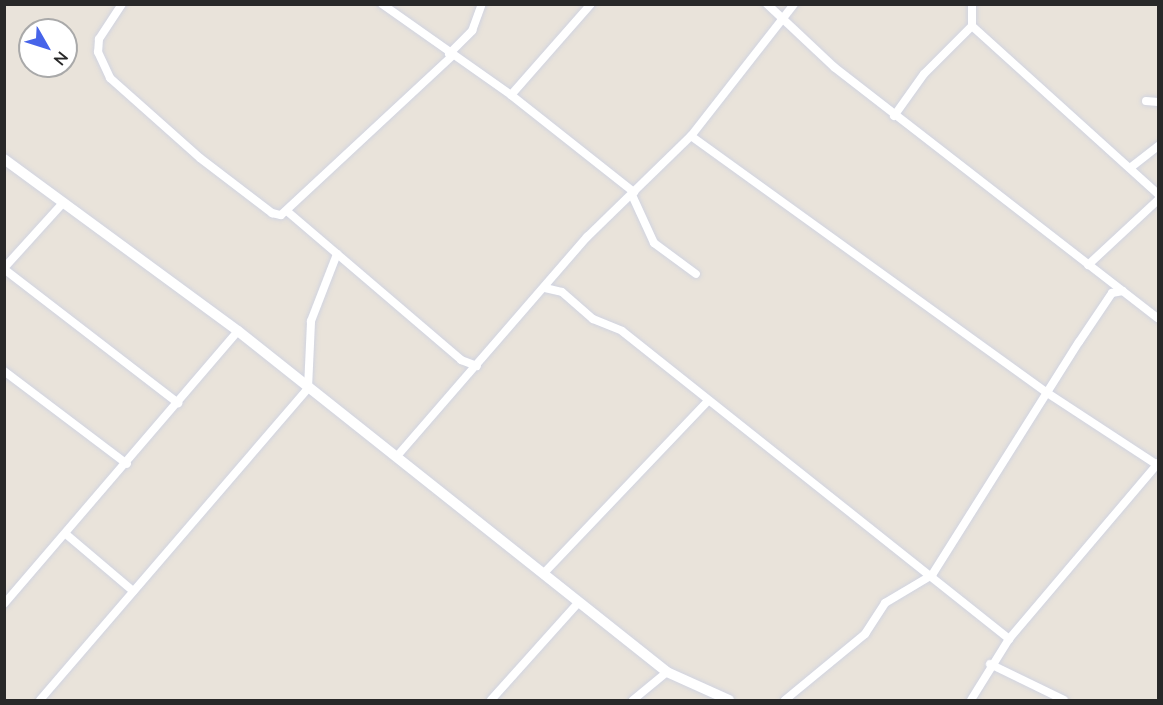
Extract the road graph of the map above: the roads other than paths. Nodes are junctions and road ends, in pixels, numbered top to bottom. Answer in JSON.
{"nodes":[{"id":1,"x":122,"y":4,"type":"edge"},
{"id":2,"x":382,"y":4,"type":"edge"},
{"id":3,"x":482,"y":4,"type":"edge"},
{"id":4,"x":591,"y":4,"type":"edge"},
{"id":5,"x":767,"y":4,"type":"edge"},
{"id":6,"x":794,"y":4,"type":"edge"},
{"id":7,"x":972,"y":4,"type":"edge"},
{"id":8,"x":782,"y":16,"type":"junction"},
{"id":9,"x":972,"y":26,"type":"junction"},
{"id":10,"x":450,"y":55,"type":"junction"},
{"id":11,"x":511,"y":95,"type":"junction"},
{"id":12,"x":1146,"y":101,"type":"dead end"},
{"id":13,"x":1158,"y":102,"type":"edge"},
{"id":14,"x":894,"y":116,"type":"junction"},
{"id":15,"x":691,"y":136,"type":"junction"},
{"id":16,"x":1158,"y":146,"type":"edge"},
{"id":17,"x":4,"y":159,"type":"edge"},
{"id":18,"x":1130,"y":168,"type":"junction"},
{"id":19,"x":633,"y":193,"type":"junction"},
{"id":20,"x":1158,"y":194,"type":"edge"},
{"id":21,"x":1158,"y":200,"type":"edge"},
{"id":22,"x":63,"y":204,"type":"junction"},
{"id":23,"x":288,"y":212,"type":"junction"},
{"id":24,"x":337,"y":254,"type":"junction"},
{"id":25,"x":1089,"y":265,"type":"junction"},
{"id":26,"x":4,"y":269,"type":"edge"},
{"id":27,"x":696,"y":274,"type":"dead end"},
{"id":28,"x":545,"y":288,"type":"junction"},
{"id":29,"x":1123,"y":291,"type":"junction"},
{"id":30,"x":1158,"y":318,"type":"edge"},
{"id":31,"x":237,"y":331,"type":"junction"},
{"id":32,"x":477,"y":366,"type":"junction"},
{"id":33,"x":4,"y":370,"type":"edge"},
{"id":34,"x":308,"y":388,"type":"junction"},
{"id":35,"x":1046,"y":392,"type":"junction"},
{"id":36,"x":708,"y":401,"type":"junction"},
{"id":37,"x":178,"y":403,"type":"junction"},
{"id":38,"x":398,"y":455,"type":"junction"},
{"id":39,"x":127,"y":464,"type":"junction"},
{"id":40,"x":1158,"y":464,"type":"edge"},
{"id":41,"x":67,"y":535,"type":"junction"},
{"id":42,"x":544,"y":573,"type":"junction"},
{"id":43,"x":932,"y":575,"type":"junction"},
{"id":44,"x":134,"y":591,"type":"junction"},
{"id":45,"x":579,"y":602,"type":"junction"},
{"id":46,"x":4,"y":604,"type":"edge"},
{"id":47,"x":1008,"y":639,"type":"junction"},
{"id":48,"x":990,"y":664,"type":"junction"},
{"id":49,"x":667,"y":672,"type":"junction"},
{"id":50,"x":40,"y":700,"type":"edge"},
{"id":51,"x":491,"y":700,"type":"edge"},
{"id":52,"x":633,"y":700,"type":"edge"},
{"id":53,"x":729,"y":700,"type":"edge"},
{"id":54,"x":785,"y":700,"type":"edge"},
{"id":55,"x":970,"y":700,"type":"edge"},
{"id":56,"x":1064,"y":700,"type":"edge"}],
"edges":[{"from":1,"to":23,"type":"street"},
{"from":2,"to":10,"type":"street"},
{"from":3,"to":10,"type":"street"},
{"from":4,"to":11,"type":"street"},
{"from":5,"to":8,"type":"street"},
{"from":6,"to":8,"type":"street"},
{"from":7,"to":9,"type":"street"},
{"from":8,"to":14,"type":"street"},
{"from":8,"to":15,"type":"street"},
{"from":9,"to":14,"type":"street"},
{"from":9,"to":18,"type":"street"},
{"from":10,"to":11,"type":"street"},
{"from":10,"to":23,"type":"street"},
{"from":11,"to":19,"type":"street"},
{"from":12,"to":13,"type":"street"},
{"from":14,"to":25,"type":"street"},
{"from":15,"to":19,"type":"street"},
{"from":15,"to":35,"type":"street"},
{"from":16,"to":18,"type":"street"},
{"from":17,"to":22,"type":"street"},
{"from":18,"to":20,"type":"street"},
{"from":19,"to":27,"type":"street"},
{"from":19,"to":28,"type":"street"},
{"from":21,"to":25,"type":"street"},
{"from":22,"to":26,"type":"street"},
{"from":22,"to":31,"type":"street"},
{"from":23,"to":24,"type":"street"},
{"from":24,"to":32,"type":"street"},
{"from":24,"to":34,"type":"street"},
{"from":25,"to":29,"type":"street"},
{"from":26,"to":37,"type":"street"},
{"from":28,"to":32,"type":"street"},
{"from":28,"to":36,"type":"street"},
{"from":29,"to":30,"type":"street"},
{"from":29,"to":35,"type":"street"},
{"from":31,"to":34,"type":"street"},
{"from":31,"to":37,"type":"street"},
{"from":32,"to":38,"type":"street"},
{"from":33,"to":39,"type":"street"},
{"from":34,"to":38,"type":"street"},
{"from":34,"to":44,"type":"street"},
{"from":35,"to":40,"type":"street"},
{"from":35,"to":43,"type":"street"},
{"from":36,"to":42,"type":"street"},
{"from":36,"to":43,"type":"street"},
{"from":37,"to":39,"type":"street"},
{"from":38,"to":42,"type":"street"},
{"from":39,"to":41,"type":"street"},
{"from":40,"to":47,"type":"street"},
{"from":41,"to":44,"type":"street"},
{"from":41,"to":46,"type":"street"},
{"from":42,"to":45,"type":"street"},
{"from":43,"to":47,"type":"street"},
{"from":43,"to":54,"type":"street"},
{"from":44,"to":50,"type":"street"},
{"from":45,"to":49,"type":"street"},
{"from":45,"to":51,"type":"street"},
{"from":47,"to":48,"type":"street"},
{"from":48,"to":55,"type":"street"},
{"from":48,"to":56,"type":"street"},
{"from":49,"to":52,"type":"street"},
{"from":49,"to":53,"type":"street"}]}
